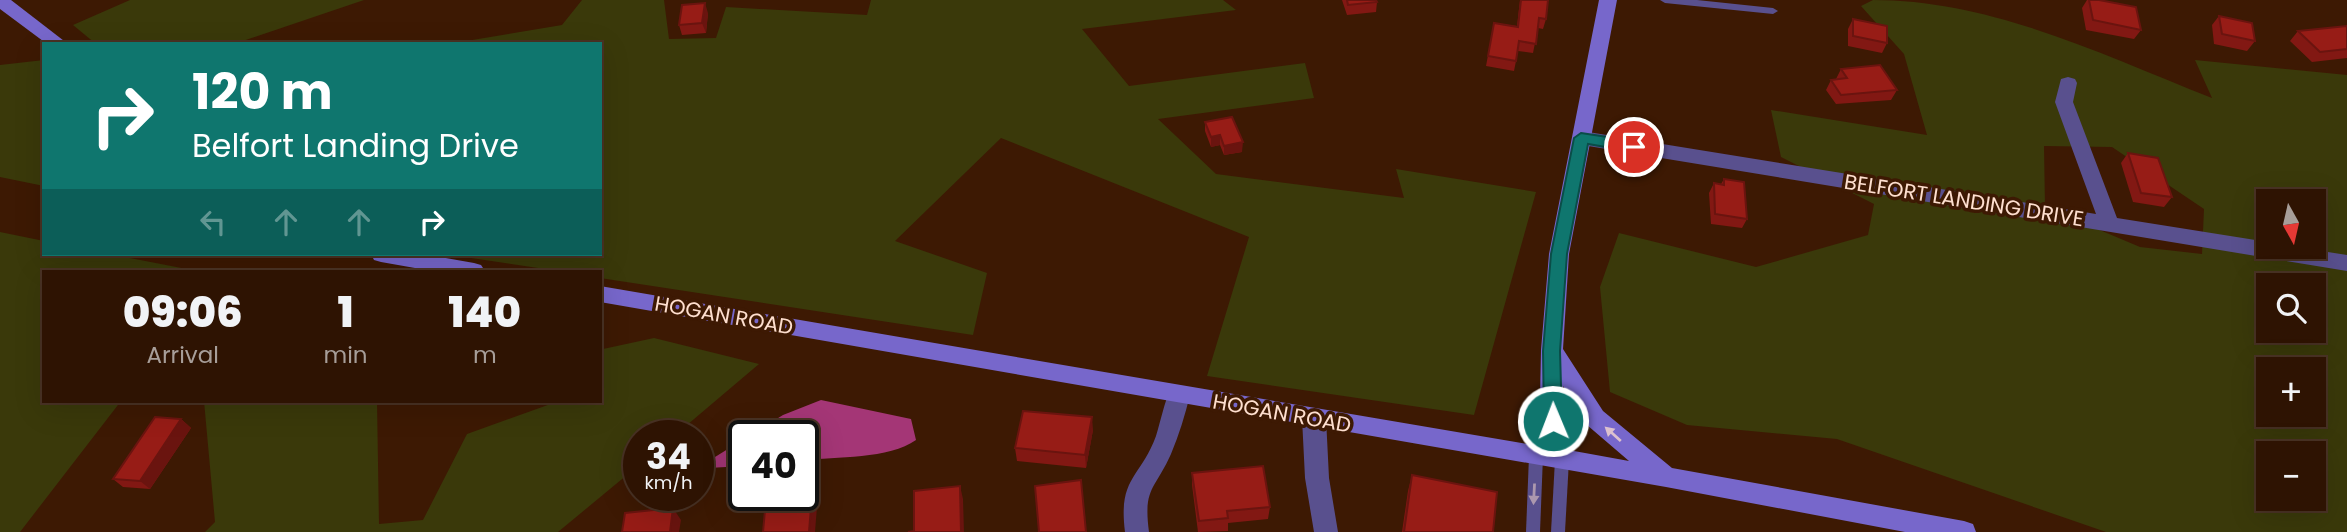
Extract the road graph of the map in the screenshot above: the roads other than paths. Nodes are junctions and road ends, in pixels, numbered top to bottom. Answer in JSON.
{"nodes":[{"id":1,"x":0,"y":0,"type":"edge"},
{"id":2,"x":1608,"y":0,"type":"edge"},
{"id":3,"x":1665,"y":0,"type":"edge"},
{"id":4,"x":1773,"y":10,"type":"dead end"},
{"id":5,"x":55,"y":42,"type":"edge"},
{"id":6,"x":2068,"y":83,"type":"dead end"},
{"id":7,"x":1581,"y":138,"type":"junction"},
{"id":8,"x":2109,"y":223,"type":"junction"},
{"id":9,"x":392,"y":256,"type":"edge"},
{"id":10,"x":2347,"y":263,"type":"edge"},
{"id":11,"x":469,"y":270,"type":"edge"},
{"id":12,"x":602,"y":294,"type":"edge"},
{"id":13,"x":1552,"y":351,"type":"junction"},
{"id":14,"x":1179,"y":396,"type":"junction"},
{"id":15,"x":1314,"y":418,"type":"junction"},
{"id":16,"x":1550,"y":458,"type":"junction"},
{"id":17,"x":1666,"y":477,"type":"junction"},
{"id":18,"x":1951,"y":531,"type":"edge"},
{"id":19,"x":1137,"y":532,"type":"edge"},
{"id":20,"x":1326,"y":532,"type":"edge"},
{"id":21,"x":1533,"y":532,"type":"edge"},
{"id":22,"x":1558,"y":532,"type":"edge"}],
"edges":[{"from":1,"to":5,"type":"main road"},
{"from":2,"to":7,"type":"main road"},
{"from":3,"to":4,"type":"lane"},
{"from":6,"to":8,"type":"street"},
{"from":7,"to":8,"type":"street","name":"BELFORT LANDING DRIVE"},
{"from":7,"to":13,"type":"main road"},
{"from":8,"to":10,"type":"street","name":"BELFORT LANDING DRIVE"},
{"from":9,"to":11,"type":"main road"},
{"from":12,"to":14,"type":"main road","name":"HOGAN ROAD"},
{"from":13,"to":16,"type":"main road"},
{"from":17,"to":13,"type":"main road","one_way":true},
{"from":14,"to":15,"type":"main road","name":"HOGAN ROAD"},
{"from":14,"to":19,"type":"street"},
{"from":15,"to":16,"type":"main road","name":"HOGAN ROAD"},
{"from":15,"to":20,"type":"street"},
{"from":16,"to":17,"type":"main road","name":"HOGAN ROAD"},
{"from":16,"to":21,"type":"lane","one_way":true},
{"from":16,"to":22,"type":"lane"},
{"from":17,"to":18,"type":"main road","name":"HOGAN ROAD"}]}
